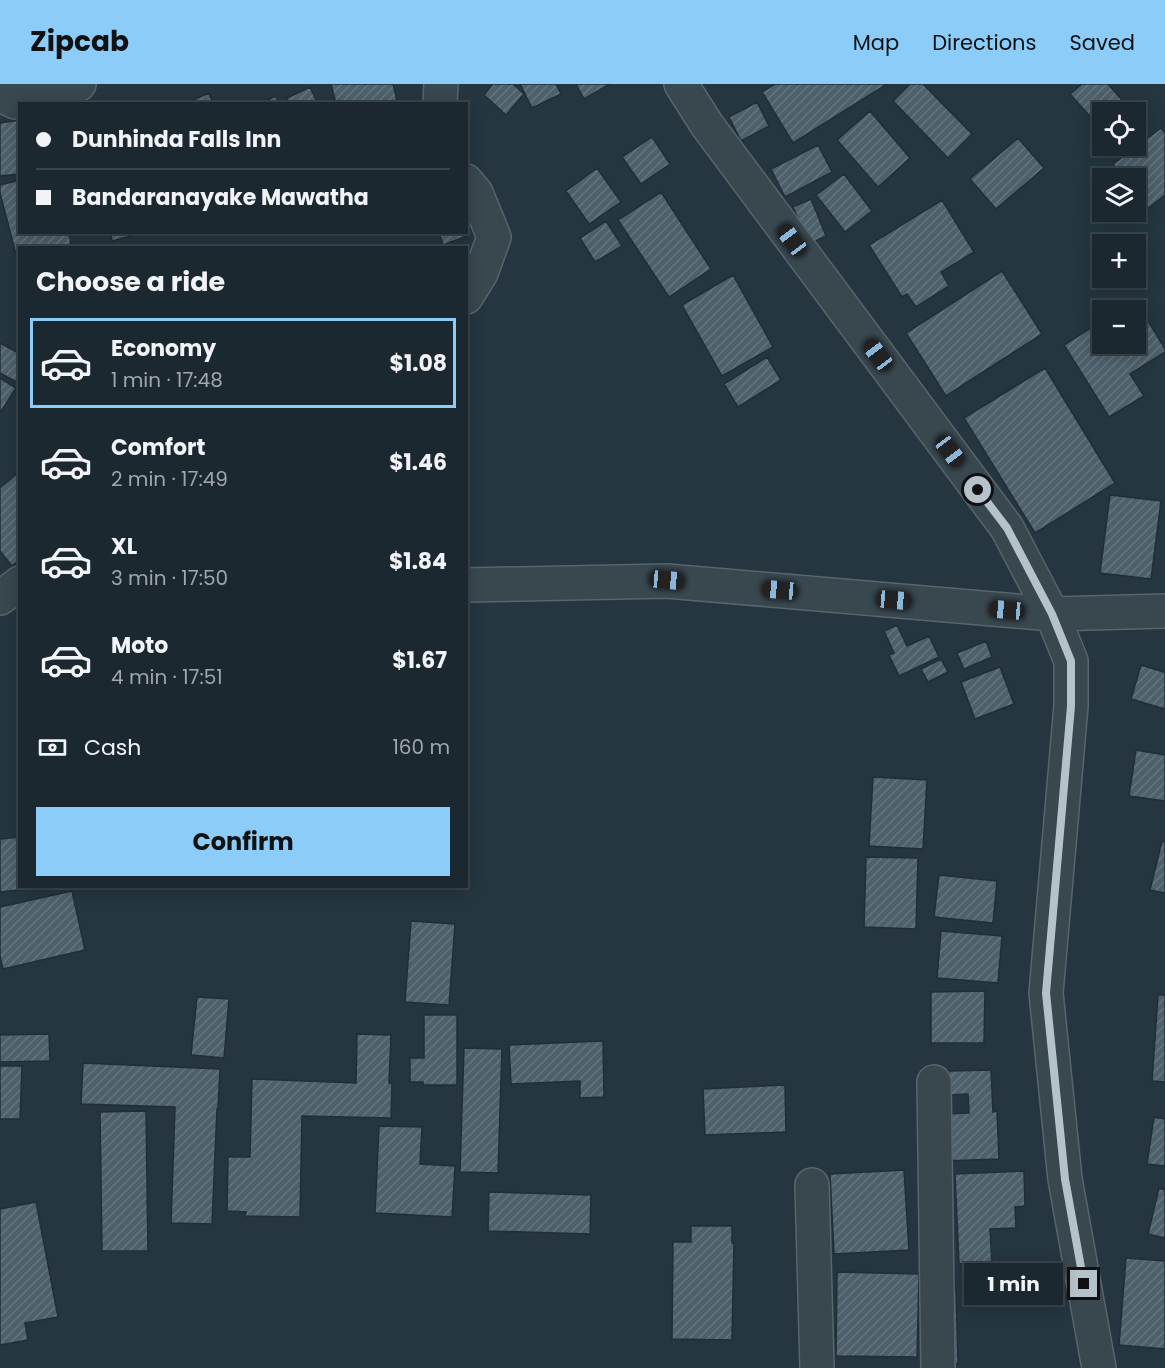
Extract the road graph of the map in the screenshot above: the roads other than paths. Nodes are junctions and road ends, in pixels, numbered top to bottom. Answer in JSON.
{"nodes":[{"id":1,"x":79,"y":84,"type":"edge"},
{"id":2,"x":441,"y":84,"type":"edge"},
{"id":3,"x":681,"y":84,"type":"edge"},
{"id":4,"x":0,"y":95,"type":"edge"},
{"id":5,"x":440,"y":102,"type":"edge"},
{"id":6,"x":468,"y":183,"type":"edge"},
{"id":7,"x":468,"y":294,"type":"edge"},
{"id":8,"x":18,"y":584,"type":"edge"},
{"id":9,"x":468,"y":585,"type":"edge"},
{"id":10,"x":0,"y":598,"type":"edge"},
{"id":11,"x":1165,"y":611,"type":"edge"},
{"id":12,"x":1052,"y":614,"type":"junction"},
{"id":13,"x":934,"y":1082,"type":"dead end"},
{"id":14,"x":812,"y":1185,"type":"dead end"},
{"id":15,"x":816,"y":1368,"type":"edge"},
{"id":16,"x":938,"y":1368,"type":"edge"},
{"id":17,"x":1099,"y":1368,"type":"edge"}],
"edges":[{"from":1,"to":4,"type":"street"},
{"from":2,"to":5,"type":"street"},
{"from":3,"to":12,"type":"street"},
{"from":6,"to":7,"type":"street"},
{"from":8,"to":10,"type":"street"},
{"from":9,"to":12,"type":"street"},
{"from":11,"to":12,"type":"street"},
{"from":12,"to":17,"type":"street"},
{"from":13,"to":16,"type":"street"},
{"from":14,"to":15,"type":"street"}]}
